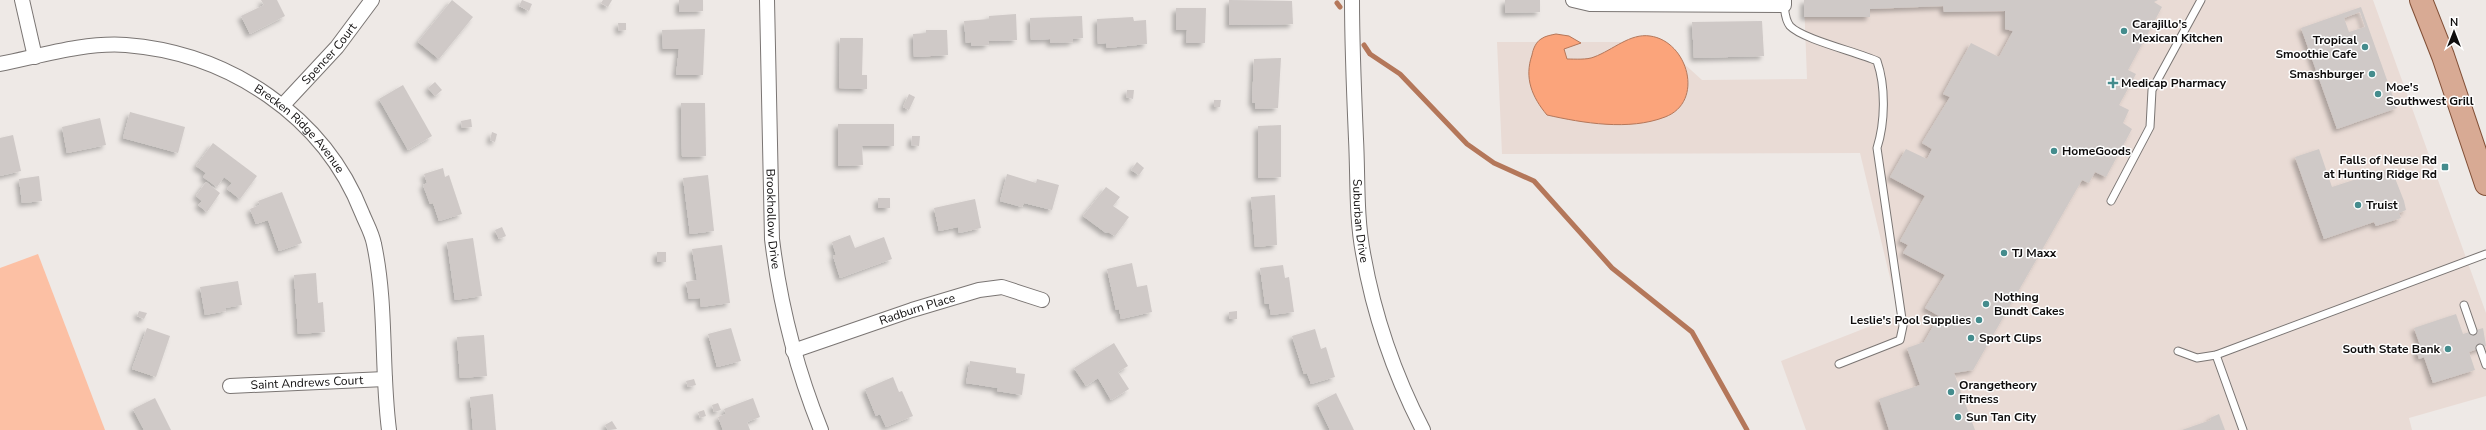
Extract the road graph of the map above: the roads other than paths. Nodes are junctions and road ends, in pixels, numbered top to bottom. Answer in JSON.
{"nodes":[{"id":1,"x":22,"y":0,"type":"edge"},
{"id":2,"x":372,"y":0,"type":"edge"},
{"id":3,"x":767,"y":0,"type":"edge"},
{"id":4,"x":1352,"y":0,"type":"edge"},
{"id":5,"x":1572,"y":0,"type":"edge"},
{"id":6,"x":2201,"y":0,"type":"edge"},
{"id":7,"x":2421,"y":0,"type":"edge"},
{"id":8,"x":1784,"y":3,"type":"edge"},
{"id":9,"x":35,"y":57,"type":"junction"},
{"id":10,"x":0,"y":64,"type":"edge"},
{"id":11,"x":283,"y":105,"type":"junction"},
{"id":12,"x":2481,"y":151,"type":"edge"},
{"id":13,"x":2486,"y":184,"type":"edge"},
{"id":14,"x":2111,"y":201,"type":"dead end"},
{"id":15,"x":2486,"y":254,"type":"edge"},
{"id":16,"x":1042,"y":300,"type":"dead end"},
{"id":17,"x":2464,"y":305,"type":"dead end"},
{"id":18,"x":2473,"y":331,"type":"dead end"},
{"id":19,"x":2480,"y":348,"type":"dead end"},
{"id":20,"x":793,"y":351,"type":"junction"},
{"id":21,"x":2178,"y":351,"type":"dead end"},
{"id":22,"x":2216,"y":355,"type":"junction"},
{"id":23,"x":1839,"y":364,"type":"dead end"},
{"id":24,"x":2486,"y":365,"type":"edge"},
{"id":25,"x":385,"y":379,"type":"junction"},
{"id":26,"x":230,"y":386,"type":"dead end"},
{"id":27,"x":389,"y":430,"type":"edge"},
{"id":28,"x":821,"y":430,"type":"edge"},
{"id":29,"x":1423,"y":430,"type":"edge"},
{"id":30,"x":2243,"y":430,"type":"edge"}],
"edges":[{"from":1,"to":9,"type":"street"},
{"from":2,"to":11,"type":"street","name":"Spencer Court"},
{"from":3,"to":20,"type":"street","name":"Brookhollow Drive"},
{"from":4,"to":29,"type":"street","name":"Suburban Drive"},
{"from":5,"to":8,"type":"street"},
{"from":6,"to":14,"type":"lane"},
{"from":7,"to":12,"type":"main road"},
{"from":8,"to":23,"type":"lane"},
{"from":9,"to":10,"type":"street","name":"Brecken Ridge Avenue"},
{"from":9,"to":11,"type":"street","name":"Brecken Ridge Avenue"},
{"from":11,"to":25,"type":"street","name":"Brecken Ridge Avenue"},
{"from":12,"to":13,"type":"main road"},
{"from":15,"to":22,"type":"lane"},
{"from":16,"to":20,"type":"street","name":"Radburn Place"},
{"from":17,"to":18,"type":"lane"},
{"from":19,"to":24,"type":"lane"},
{"from":20,"to":28,"type":"street","name":"Brookhollow Drive"},
{"from":21,"to":22,"type":"lane"},
{"from":22,"to":30,"type":"lane"},
{"from":25,"to":26,"type":"street","name":"Saint Andrews Court"},
{"from":25,"to":27,"type":"street","name":"Brecken Ridge Avenue"}]}
